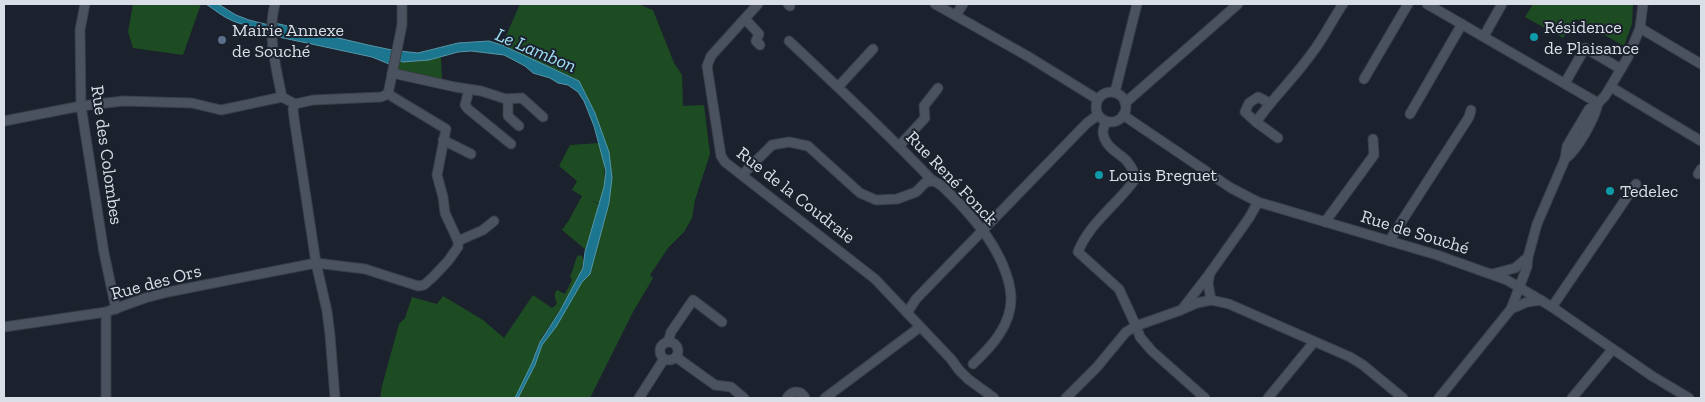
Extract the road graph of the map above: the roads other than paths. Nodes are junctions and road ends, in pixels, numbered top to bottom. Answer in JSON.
{"nodes":[{"id":1,"x":85,"y":4,"type":"edge"},
{"id":2,"x":275,"y":4,"type":"edge"},
{"id":3,"x":402,"y":4,"type":"edge"},
{"id":4,"x":758,"y":4,"type":"edge"},
{"id":5,"x":935,"y":4,"type":"edge"},
{"id":6,"x":964,"y":4,"type":"edge"},
{"id":7,"x":1136,"y":4,"type":"edge"},
{"id":8,"x":1238,"y":4,"type":"edge"},
{"id":9,"x":1343,"y":4,"type":"edge"},
{"id":10,"x":1408,"y":4,"type":"edge"},
{"id":11,"x":1427,"y":4,"type":"edge"},
{"id":12,"x":1502,"y":4,"type":"edge"},
{"id":13,"x":1643,"y":4,"type":"edge"},
{"id":14,"x":956,"y":15,"type":"junction"},
{"id":15,"x":746,"y":19,"type":"junction"},
{"id":16,"x":1462,"y":24,"type":"junction"},
{"id":17,"x":1640,"y":28,"type":"junction"},
{"id":18,"x":1484,"y":36,"type":"junction"},
{"id":19,"x":789,"y":41,"type":"dead end"},
{"id":20,"x":760,"y":45,"type":"dead end"},
{"id":21,"x":873,"y":49,"type":"dead end"},
{"id":22,"x":1701,"y":64,"type":"edge"},
{"id":23,"x":392,"y":69,"type":"junction"},
{"id":24,"x":1621,"y":69,"type":"junction"},
{"id":25,"x":1364,"y":79,"type":"dead end"},
{"id":26,"x":1564,"y":83,"type":"junction"},
{"id":27,"x":838,"y":87,"type":"junction"},
{"id":28,"x":1611,"y":87,"type":"junction"},
{"id":29,"x":938,"y":88,"type":"dead end"},
{"id":30,"x":469,"y":90,"type":"junction"},
{"id":31,"x":1115,"y":92,"type":"junction"},
{"id":32,"x":388,"y":94,"type":"junction"},
{"id":33,"x":282,"y":97,"type":"junction"},
{"id":34,"x":508,"y":99,"type":"junction"},
{"id":35,"x":1097,"y":99,"type":"junction"},
{"id":36,"x":1126,"y":102,"type":"junction"},
{"id":37,"x":1270,"y":103,"type":"junction"},
{"id":38,"x":1598,"y":103,"type":"junction"},
{"id":39,"x":296,"y":104,"type":"junction"},
{"id":40,"x":81,"y":106,"type":"junction"},
{"id":41,"x":1471,"y":110,"type":"dead end"},
{"id":42,"x":1410,"y":114,"type":"dead end"},
{"id":43,"x":1098,"y":115,"type":"junction"},
{"id":44,"x":1124,"y":115,"type":"junction"},
{"id":45,"x":543,"y":117,"type":"dead end"},
{"id":46,"x":4,"y":121,"type":"edge"},
{"id":47,"x":1106,"y":121,"type":"junction"},
{"id":48,"x":1256,"y":122,"type":"junction"},
{"id":49,"x":519,"y":126,"type":"dead end"},
{"id":50,"x":1278,"y":138,"type":"dead end"},
{"id":51,"x":1373,"y":139,"type":"dead end"},
{"id":52,"x":443,"y":140,"type":"junction"},
{"id":53,"x":1701,"y":141,"type":"edge"},
{"id":54,"x":511,"y":144,"type":"dead end"},
{"id":55,"x":899,"y":146,"type":"junction"},
{"id":56,"x":471,"y":154,"type":"dead end"},
{"id":57,"x":742,"y":175,"type":"junction"},
{"id":58,"x":933,"y":181,"type":"junction"},
{"id":59,"x":1636,"y":184,"type":"dead end"},
{"id":60,"x":1258,"y":202,"type":"junction"},
{"id":61,"x":494,"y":221,"type":"dead end"},
{"id":62,"x":1325,"y":222,"type":"junction"},
{"id":63,"x":982,"y":231,"type":"junction"},
{"id":64,"x":458,"y":240,"type":"junction"},
{"id":65,"x":1389,"y":241,"type":"junction"},
{"id":66,"x":1528,"y":257,"type":"junction"},
{"id":67,"x":316,"y":263,"type":"junction"},
{"id":68,"x":1210,"y":274,"type":"junction"},
{"id":69,"x":1492,"y":274,"type":"junction"},
{"id":70,"x":1519,"y":287,"type":"junction"},
{"id":71,"x":1211,"y":300,"type":"junction"},
{"id":72,"x":1541,"y":300,"type":"junction"},
{"id":73,"x":1552,"y":307,"type":"junction"},
{"id":74,"x":116,"y":309,"type":"junction"},
{"id":75,"x":1511,"y":309,"type":"junction"},
{"id":76,"x":1181,"y":310,"type":"junction"},
{"id":77,"x":106,"y":312,"type":"junction"},
{"id":78,"x":907,"y":313,"type":"junction"},
{"id":79,"x":722,"y":322,"type":"dead end"},
{"id":80,"x":920,"y":326,"type":"junction"},
{"id":81,"x":1136,"y":326,"type":"junction"},
{"id":82,"x":4,"y":327,"type":"edge"},
{"id":83,"x":668,"y":342,"type":"junction"},
{"id":84,"x":1314,"y":342,"type":"junction"},
{"id":85,"x":1612,"y":350,"type":"junction"},
{"id":86,"x":676,"y":357,"type":"junction"},
{"id":87,"x":664,"y":359,"type":"junction"},
{"id":88,"x":952,"y":360,"type":"junction"},
{"id":89,"x":973,"y":364,"type":"junction"},
{"id":90,"x":976,"y":385,"type":"junction"},
{"id":91,"x":106,"y":398,"type":"edge"},
{"id":92,"x":335,"y":398,"type":"edge"},
{"id":93,"x":639,"y":398,"type":"edge"},
{"id":94,"x":744,"y":398,"type":"edge"},
{"id":95,"x":787,"y":398,"type":"edge"},
{"id":96,"x":805,"y":398,"type":"edge"},
{"id":97,"x":825,"y":398,"type":"edge"},
{"id":98,"x":994,"y":398,"type":"edge"},
{"id":99,"x":1066,"y":398,"type":"edge"},
{"id":100,"x":1205,"y":398,"type":"edge"},
{"id":101,"x":1268,"y":398,"type":"edge"},
{"id":102,"x":1403,"y":398,"type":"edge"},
{"id":103,"x":1439,"y":398,"type":"edge"},
{"id":104,"x":1572,"y":398,"type":"edge"},
{"id":105,"x":1689,"y":398,"type":"edge"}],
"edges":[{"from":1,"to":40,"type":"street","name":"Rue des Colombes"},
{"from":2,"to":33,"type":"street"},
{"from":3,"to":23,"type":"street"},
{"from":4,"to":15,"type":"street","name":"Rue de la Coudraie"},
{"from":5,"to":14,"type":"street"},
{"from":6,"to":14,"type":"street"},
{"from":7,"to":31,"type":"street"},
{"from":8,"to":36,"type":"street"},
{"from":9,"to":37,"type":"street"},
{"from":10,"to":25,"type":"street"},
{"from":11,"to":16,"type":"street"},
{"from":12,"to":18,"type":"street"},
{"from":13,"to":17,"type":"street"},
{"from":14,"to":35,"type":"street"},
{"from":15,"to":20,"type":"street"},
{"from":15,"to":57,"type":"street","name":"Rue de la Coudraie"},
{"from":16,"to":18,"type":"street"},
{"from":16,"to":42,"type":"street"},
{"from":17,"to":22,"type":"street"},
{"from":17,"to":24,"type":"street"},
{"from":18,"to":26,"type":"street"},
{"from":19,"to":27,"type":"street","name":"Rue René Fonck"},
{"from":21,"to":27,"type":"street"},
{"from":23,"to":30,"type":"street"},
{"from":23,"to":32,"type":"street"},
{"from":24,"to":26,"type":"street"},
{"from":24,"to":28,"type":"street"},
{"from":26,"to":38,"type":"street"},
{"from":27,"to":55,"type":"street","name":"Rue René Fonck"},
{"from":28,"to":38,"type":"street"},
{"from":28,"to":53,"type":"street"},
{"from":29,"to":55,"type":"street"},
{"from":30,"to":34,"type":"street"},
{"from":30,"to":54,"type":"street"},
{"from":31,"to":35,"type":"street"},
{"from":31,"to":36,"type":"street"},
{"from":32,"to":39,"type":"street"},
{"from":32,"to":52,"type":"street"},
{"from":33,"to":39,"type":"street"},
{"from":33,"to":40,"type":"street"},
{"from":34,"to":45,"type":"street"},
{"from":34,"to":49,"type":"street"},
{"from":35,"to":43,"type":"street"},
{"from":36,"to":44,"type":"street"},
{"from":37,"to":48,"type":"street"},
{"from":37,"to":48,"type":"street"},
{"from":38,"to":66,"type":"street"},
{"from":39,"to":67,"type":"street"},
{"from":40,"to":46,"type":"street"},
{"from":40,"to":74,"type":"street","name":"Rue des Colombes"},
{"from":41,"to":65,"type":"street"},
{"from":43,"to":47,"type":"street"},
{"from":43,"to":63,"type":"street"},
{"from":44,"to":47,"type":"street"},
{"from":44,"to":60,"type":"street","name":"Rue de Souché"},
{"from":47,"to":81,"type":"street"},
{"from":48,"to":50,"type":"street"},
{"from":51,"to":62,"type":"street"},
{"from":52,"to":56,"type":"street"},
{"from":52,"to":64,"type":"street"},
{"from":55,"to":58,"type":"street","name":"Rue René Fonck"},
{"from":57,"to":58,"type":"street"},
{"from":57,"to":78,"type":"street","name":"Rue de la Coudraie"},
{"from":58,"to":63,"type":"street","name":"Rue René Fonck"},
{"from":59,"to":73,"type":"street"},
{"from":60,"to":62,"type":"street","name":"Rue de Souché"},
{"from":60,"to":68,"type":"street"},
{"from":61,"to":64,"type":"street"},
{"from":62,"to":65,"type":"street","name":"Rue de Souché"},
{"from":63,"to":78,"type":"street"},
{"from":63,"to":89,"type":"street","name":"Rue René Fonck"},
{"from":64,"to":67,"type":"street","name":"Rue des Ors"},
{"from":65,"to":69,"type":"street","name":"Rue de Souché"},
{"from":66,"to":69,"type":"street"},
{"from":66,"to":70,"type":"street"},
{"from":67,"to":74,"type":"street","name":"Rue des Ors"},
{"from":67,"to":92,"type":"street"},
{"from":68,"to":71,"type":"street"},
{"from":68,"to":76,"type":"street"},
{"from":69,"to":70,"type":"street","name":"Rue de Souché"},
{"from":70,"to":72,"type":"street","name":"Rue de Souché"},
{"from":70,"to":75,"type":"street"},
{"from":71,"to":76,"type":"street"},
{"from":71,"to":84,"type":"street"},
{"from":72,"to":73,"type":"street","name":"Rue de Souché"},
{"from":72,"to":75,"type":"street"},
{"from":73,"to":85,"type":"street","name":"Rue de Souché"},
{"from":74,"to":77,"type":"street","name":"Rue des Ors"},
{"from":75,"to":103,"type":"street"},
{"from":76,"to":81,"type":"street"},
{"from":77,"to":82,"type":"street","name":"Rue des Ors"},
{"from":77,"to":91,"type":"street"},
{"from":78,"to":80,"type":"street","name":"Rue de la Coudraie"},
{"from":79,"to":83,"type":"street"},
{"from":80,"to":88,"type":"street","name":"Rue de la Coudraie"},
{"from":80,"to":97,"type":"street"},
{"from":81,"to":99,"type":"street"},
{"from":81,"to":100,"type":"street"},
{"from":83,"to":86,"type":"street"},
{"from":83,"to":87,"type":"street"},
{"from":84,"to":101,"type":"street"},
{"from":84,"to":102,"type":"street"},
{"from":85,"to":104,"type":"street"},
{"from":85,"to":105,"type":"street","name":"Rue de Souché"},
{"from":86,"to":87,"type":"street"},
{"from":86,"to":94,"type":"street"},
{"from":87,"to":93,"type":"street"},
{"from":88,"to":89,"type":"street"},
{"from":88,"to":90,"type":"street","name":"Rue de la Coudraie"},
{"from":89,"to":90,"type":"street"},
{"from":90,"to":98,"type":"street","name":"Rue de la Coudraie"},
{"from":95,"to":96,"type":"street"}]}
